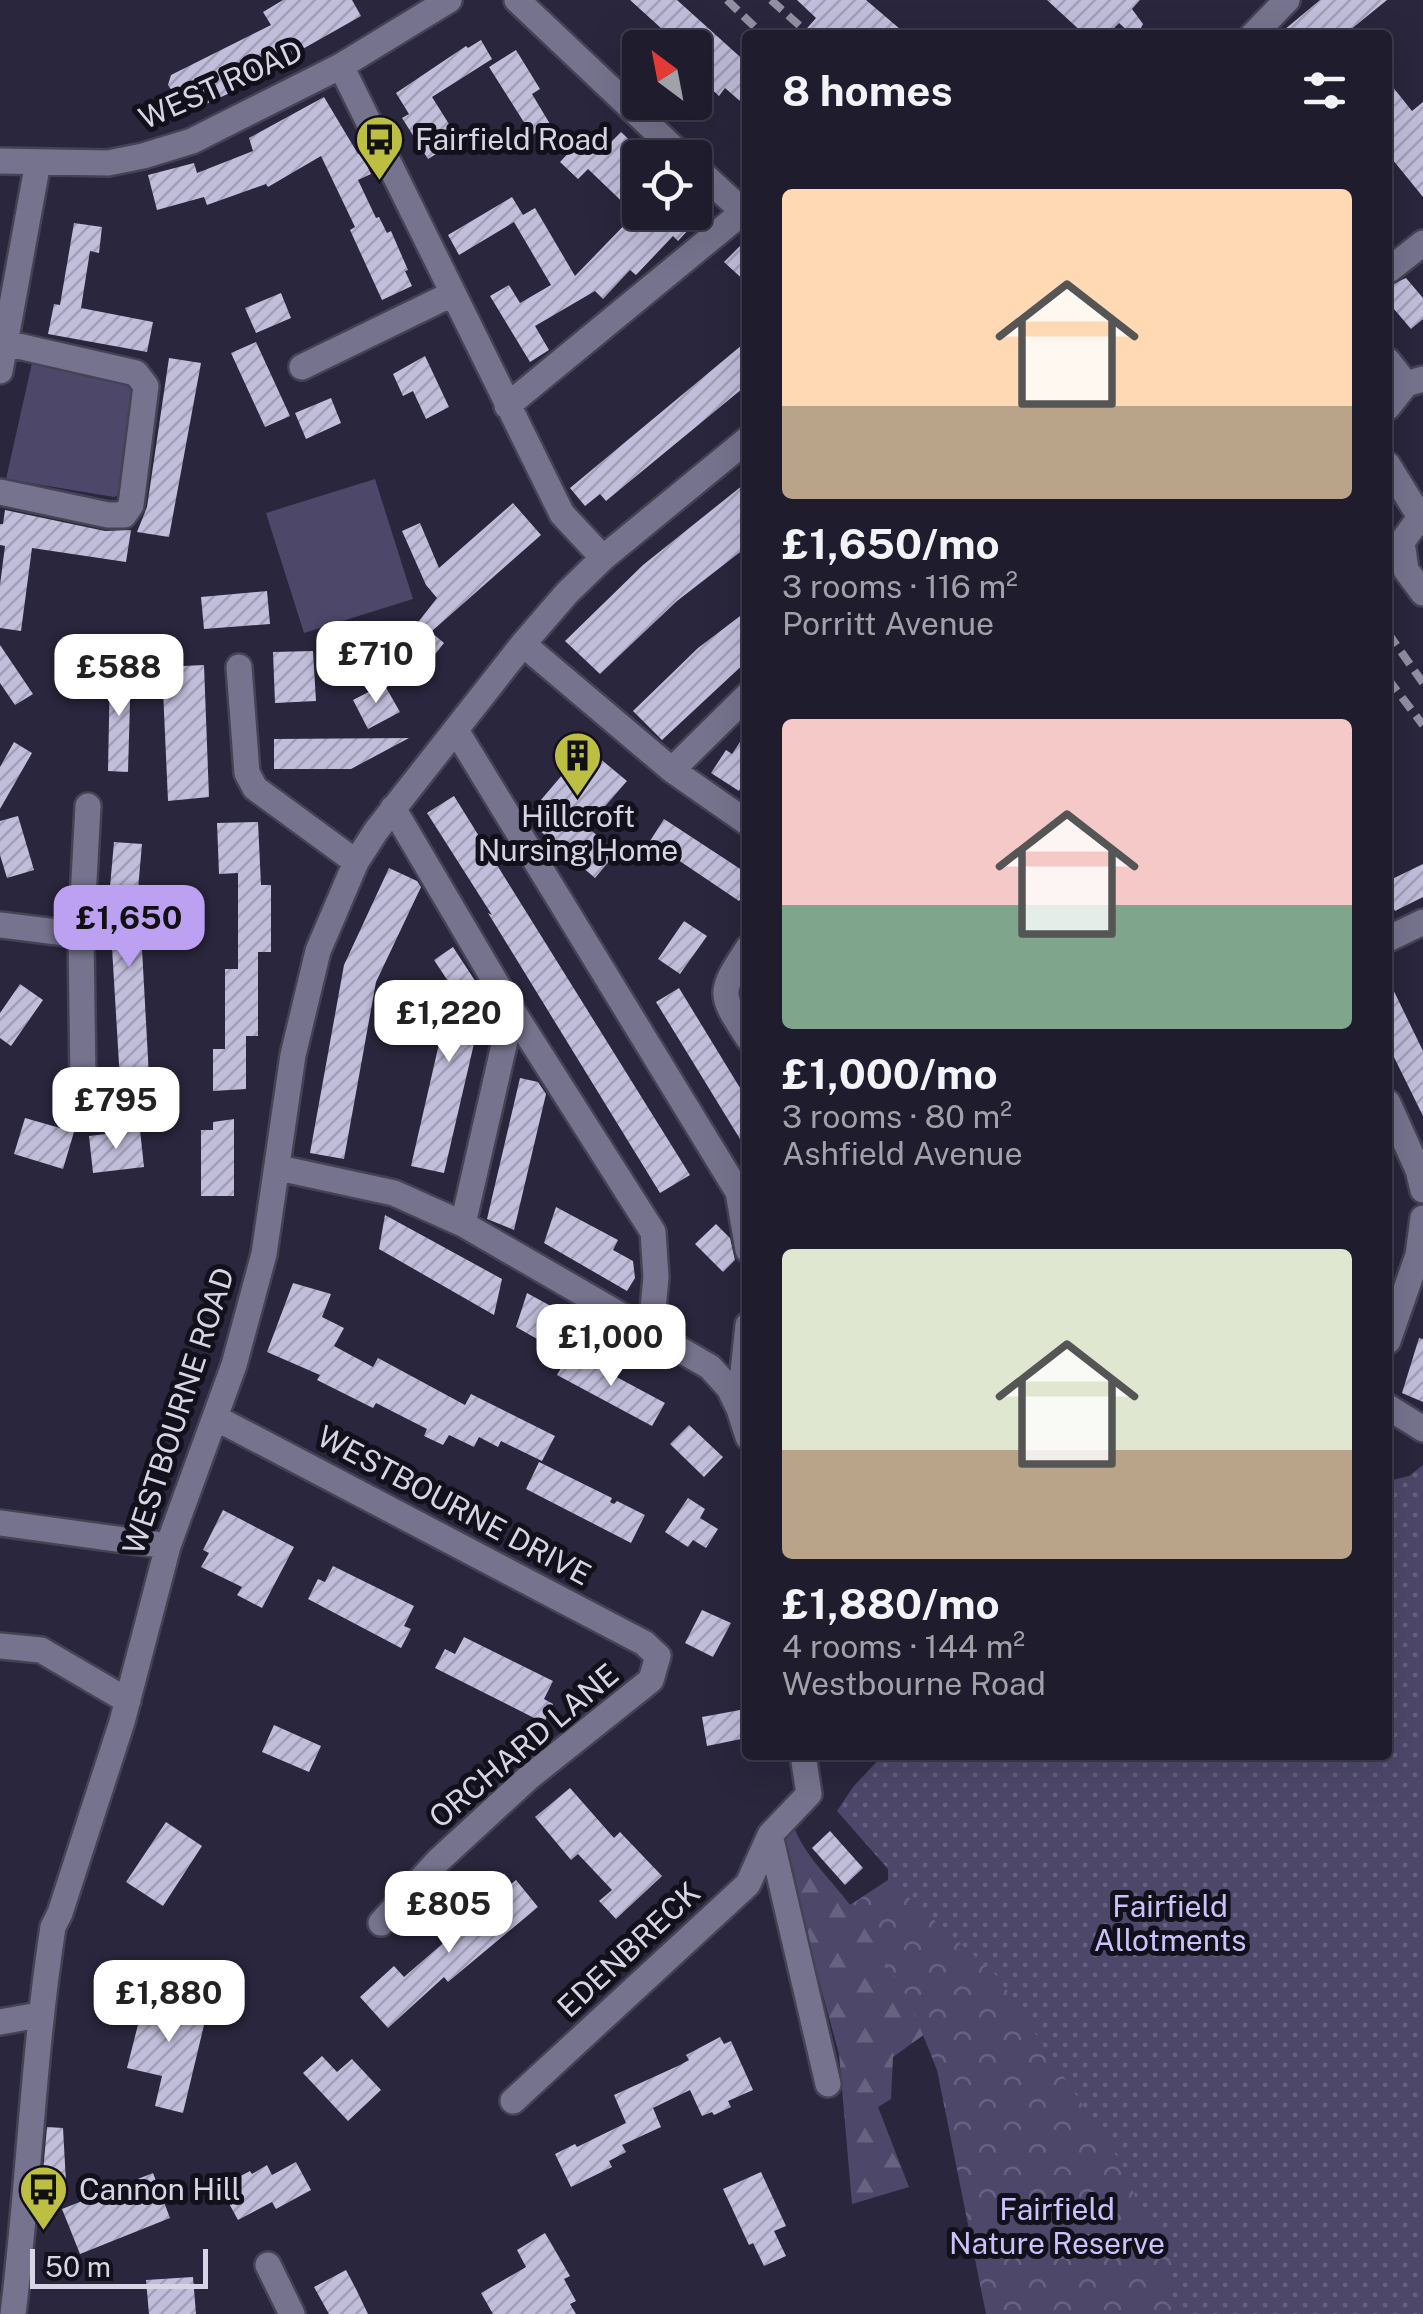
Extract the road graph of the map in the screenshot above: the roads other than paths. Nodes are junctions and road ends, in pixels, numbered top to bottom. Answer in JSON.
{"nodes":[{"id":1,"x":449,"y":0,"type":"edge"},
{"id":2,"x":517,"y":0,"type":"edge"},
{"id":3,"x":1288,"y":0,"type":"edge"},
{"id":4,"x":1258,"y":30,"type":"edge"},
{"id":5,"x":342,"y":66,"type":"junction"},
{"id":6,"x":665,"y":140,"type":"edge"},
{"id":7,"x":0,"y":161,"type":"edge"},
{"id":8,"x":38,"y":162,"type":"junction"},
{"id":9,"x":712,"y":184,"type":"edge"},
{"id":10,"x":742,"y":211,"type":"edge"},
{"id":11,"x":742,"y":216,"type":"edge"},
{"id":12,"x":1423,"y":242,"type":"edge"},
{"id":13,"x":1392,"y":268,"type":"edge"},
{"id":14,"x":452,"y":294,"type":"junction"},
{"id":15,"x":5,"y":343,"type":"junction"},
{"id":16,"x":1392,"y":364,"type":"edge"},
{"id":17,"x":302,"y":367,"type":"dead end"},
{"id":18,"x":0,"y":371,"type":"edge"},
{"id":19,"x":1415,"y":381,"type":"edge"},
{"id":20,"x":1392,"y":402,"type":"edge"},
{"id":21,"x":506,"y":406,"type":"junction"},
{"id":22,"x":742,"y":444,"type":"edge"},
{"id":23,"x":1392,"y":472,"type":"edge"},
{"id":24,"x":0,"y":492,"type":"edge"},
{"id":25,"x":603,"y":558,"type":"junction"},
{"id":26,"x":1423,"y":593,"type":"edge"},
{"id":27,"x":523,"y":644,"type":"junction"},
{"id":28,"x":240,"y":667,"type":"dead end"},
{"id":29,"x":742,"y":701,"type":"edge"},
{"id":30,"x":457,"y":732,"type":"junction"},
{"id":31,"x":672,"y":770,"type":"junction"},
{"id":32,"x":88,"y":806,"type":"dead end"},
{"id":33,"x":394,"y":808,"type":"junction"},
{"id":34,"x":742,"y":819,"type":"edge"},
{"id":35,"x":356,"y":862,"type":"junction"},
{"id":36,"x":1423,"y":922,"type":"edge"},
{"id":37,"x":0,"y":926,"type":"edge"},
{"id":38,"x":81,"y":935,"type":"junction"},
{"id":39,"x":1392,"y":938,"type":"edge"},
{"id":40,"x":742,"y":958,"type":"edge"},
{"id":41,"x":512,"y":1010,"type":"junction"},
{"id":42,"x":742,"y":1028,"type":"edge"},
{"id":43,"x":83,"y":1080,"type":"dead end"},
{"id":44,"x":1392,"y":1112,"type":"edge"},
{"id":45,"x":279,"y":1168,"type":"junction"},
{"id":46,"x":1423,"y":1190,"type":"edge"},
{"id":47,"x":742,"y":1208,"type":"edge"},
{"id":48,"x":1423,"y":1218,"type":"edge"},
{"id":49,"x":463,"y":1224,"type":"junction"},
{"id":50,"x":651,"y":1330,"type":"junction"},
{"id":51,"x":1392,"y":1330,"type":"edge"},
{"id":52,"x":742,"y":1388,"type":"edge"},
{"id":53,"x":740,"y":1409,"type":"junction"},
{"id":54,"x":1392,"y":1410,"type":"edge"},
{"id":55,"x":742,"y":1416,"type":"edge"},
{"id":56,"x":216,"y":1418,"type":"junction"},
{"id":57,"x":1423,"y":1429,"type":"edge"},
{"id":58,"x":0,"y":1523,"type":"edge"},
{"id":59,"x":168,"y":1546,"type":"junction"},
{"id":60,"x":0,"y":1646,"type":"edge"},
{"id":61,"x":658,"y":1656,"type":"joint"},
{"id":62,"x":128,"y":1701,"type":"junction"},
{"id":63,"x":804,"y":1760,"type":"edge"},
{"id":64,"x":770,"y":1835,"type":"junction"},
{"id":65,"x":381,"y":1923,"type":"dead end"},
{"id":66,"x":39,"y":2015,"type":"junction"},
{"id":67,"x":0,"y":2022,"type":"edge"},
{"id":68,"x":828,"y":2084,"type":"dead end"},
{"id":69,"x":513,"y":2101,"type":"dead end"},
{"id":70,"x":275,"y":2272,"type":"dead end"},
{"id":71,"x":13,"y":2314,"type":"edge"},
{"id":72,"x":292,"y":2314,"type":"edge"}],
"edges":[{"from":1,"to":5,"type":"street","name":"WEST ROAD"},
{"from":2,"to":6,"type":"street"},
{"from":3,"to":4,"type":"street"},
{"from":5,"to":8,"type":"street","name":"WEST ROAD"},
{"from":5,"to":14,"type":"street"},
{"from":7,"to":8,"type":"street","name":"WEST ROAD"},
{"from":8,"to":15,"type":"street"},
{"from":9,"to":10,"type":"street"},
{"from":11,"to":21,"type":"street"},
{"from":12,"to":13,"type":"street"},
{"from":14,"to":17,"type":"street"},
{"from":14,"to":21,"type":"street"},
{"from":15,"to":18,"type":"street"},
{"from":15,"to":24,"type":"street"},
{"from":16,"to":19,"type":"street"},
{"from":19,"to":20,"type":"street"},
{"from":21,"to":25,"type":"street"},
{"from":22,"to":25,"type":"street","name":"WESTBOURNE ROAD"},
{"from":23,"to":26,"type":"street"},
{"from":25,"to":27,"type":"street","name":"WESTBOURNE ROAD"},
{"from":27,"to":30,"type":"street","name":"WESTBOURNE ROAD"},
{"from":27,"to":31,"type":"street"},
{"from":28,"to":35,"type":"street"},
{"from":29,"to":31,"type":"street"},
{"from":30,"to":33,"type":"street","name":"WESTBOURNE ROAD"},
{"from":30,"to":47,"type":"street"},
{"from":31,"to":34,"type":"street"},
{"from":32,"to":38,"type":"street"},
{"from":33,"to":35,"type":"street","name":"WESTBOURNE ROAD"},
{"from":33,"to":41,"type":"street"},
{"from":35,"to":45,"type":"street","name":"WESTBOURNE ROAD"},
{"from":36,"to":39,"type":"street"},
{"from":37,"to":38,"type":"street"},
{"from":38,"to":43,"type":"street"},
{"from":40,"to":42,"type":"street"},
{"from":41,"to":49,"type":"street"},
{"from":41,"to":50,"type":"street"},
{"from":44,"to":46,"type":"street"},
{"from":45,"to":49,"type":"street"},
{"from":45,"to":56,"type":"street","name":"WESTBOURNE ROAD"},
{"from":48,"to":51,"type":"street"},
{"from":49,"to":50,"type":"street"},
{"from":50,"to":53,"type":"street"},
{"from":52,"to":53,"type":"street"},
{"from":53,"to":55,"type":"street"},
{"from":54,"to":57,"type":"street"},
{"from":56,"to":59,"type":"street","name":"WESTBOURNE ROAD"},
{"from":56,"to":61,"type":"street","name":"WESTBOURNE DRIVE"},
{"from":58,"to":59,"type":"street"},
{"from":59,"to":62,"type":"street","name":"WESTBOURNE ROAD"},
{"from":60,"to":62,"type":"street"},
{"from":61,"to":65,"type":"street","name":"ORCHARD LANE"},
{"from":62,"to":66,"type":"street","name":"WESTBOURNE ROAD"},
{"from":63,"to":64,"type":"street","name":"EDENBRECK"},
{"from":64,"to":68,"type":"street"},
{"from":64,"to":69,"type":"street","name":"EDENBRECK"},
{"from":66,"to":67,"type":"street"},
{"from":66,"to":71,"type":"street","name":"WESTBOURNE ROAD"},
{"from":70,"to":72,"type":"street"}]}
